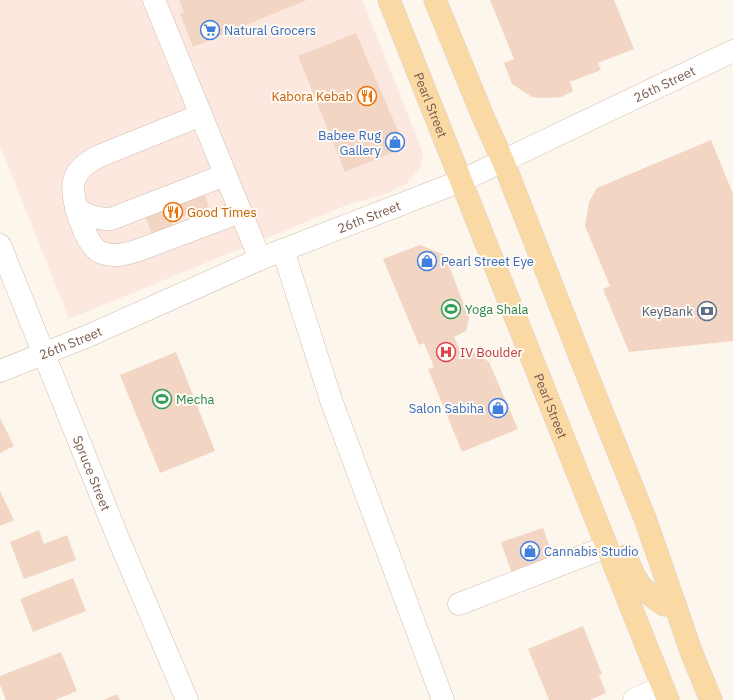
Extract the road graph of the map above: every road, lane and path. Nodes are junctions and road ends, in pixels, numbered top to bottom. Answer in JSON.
{"nodes":[{"id":1,"x":154,"y":0,"type":"edge"},
{"id":2,"x":389,"y":0,"type":"edge"},
{"id":3,"x":435,"y":0,"type":"edge"},
{"id":4,"x":733,"y":51,"type":"edge"},
{"id":5,"x":200,"y":115,"type":"junction"},
{"id":6,"x":503,"y":161,"type":"junction"},
{"id":7,"x":225,"y":175,"type":"junction"},
{"id":8,"x":461,"y":181,"type":"junction"},
{"id":9,"x":76,"y":209,"type":"junction"},
{"id":10,"x":240,"y":212,"type":"junction"},
{"id":11,"x":0,"y":245,"type":"edge"},
{"id":12,"x":283,"y":250,"type":"junction"},
{"id":13,"x":260,"y":259,"type":"junction"},
{"id":14,"x":45,"y":352,"type":"junction"},
{"id":15,"x":0,"y":371,"type":"edge"},
{"id":16,"x":572,"y":457,"type":"junction"},
{"id":17,"x":606,"y":547,"type":"junction"},
{"id":18,"x":459,"y":604,"type":"dead end"},
{"id":19,"x":675,"y":604,"type":"junction"},
{"id":20,"x":666,"y":693,"type":"edge"},
{"id":21,"x":187,"y":700,"type":"edge"},
{"id":22,"x":443,"y":700,"type":"edge"},
{"id":23,"x":634,"y":700,"type":"edge"},
{"id":24,"x":711,"y":700,"type":"edge"}],
"edges":[{"from":1,"to":5,"type":"street"},
{"from":2,"to":8,"type":"main road","name":"Pearl Street"},
{"from":3,"to":6,"type":"main road"},
{"from":4,"to":6,"type":"street","name":"26th Street"},
{"from":5,"to":7,"type":"street"},
{"from":5,"to":9,"type":"street"},
{"from":6,"to":8,"type":"street","name":"26th Street"},
{"from":6,"to":19,"type":"main road"},
{"from":7,"to":9,"type":"street"},
{"from":7,"to":10,"type":"street"},
{"from":8,"to":12,"type":"street","name":"26th Street"},
{"from":8,"to":16,"type":"main road","name":"Pearl Street"},
{"from":9,"to":10,"type":"street"},
{"from":10,"to":13,"type":"street"},
{"from":11,"to":14,"type":"street","name":"Spruce Street"},
{"from":12,"to":13,"type":"street","name":"26th Street"},
{"from":12,"to":22,"type":"street"},
{"from":13,"to":14,"type":"street","name":"26th Street"},
{"from":14,"to":15,"type":"street","name":"26th Street"},
{"from":14,"to":21,"type":"street","name":"Spruce Street"},
{"from":16,"to":17,"type":"main road","name":"Pearl Street"},
{"from":16,"to":19,"type":"main road"},
{"from":17,"to":18,"type":"street"},
{"from":17,"to":20,"type":"main road","name":"Pearl Street"},
{"from":19,"to":24,"type":"main road"},
{"from":20,"to":23,"type":"street"}]}
